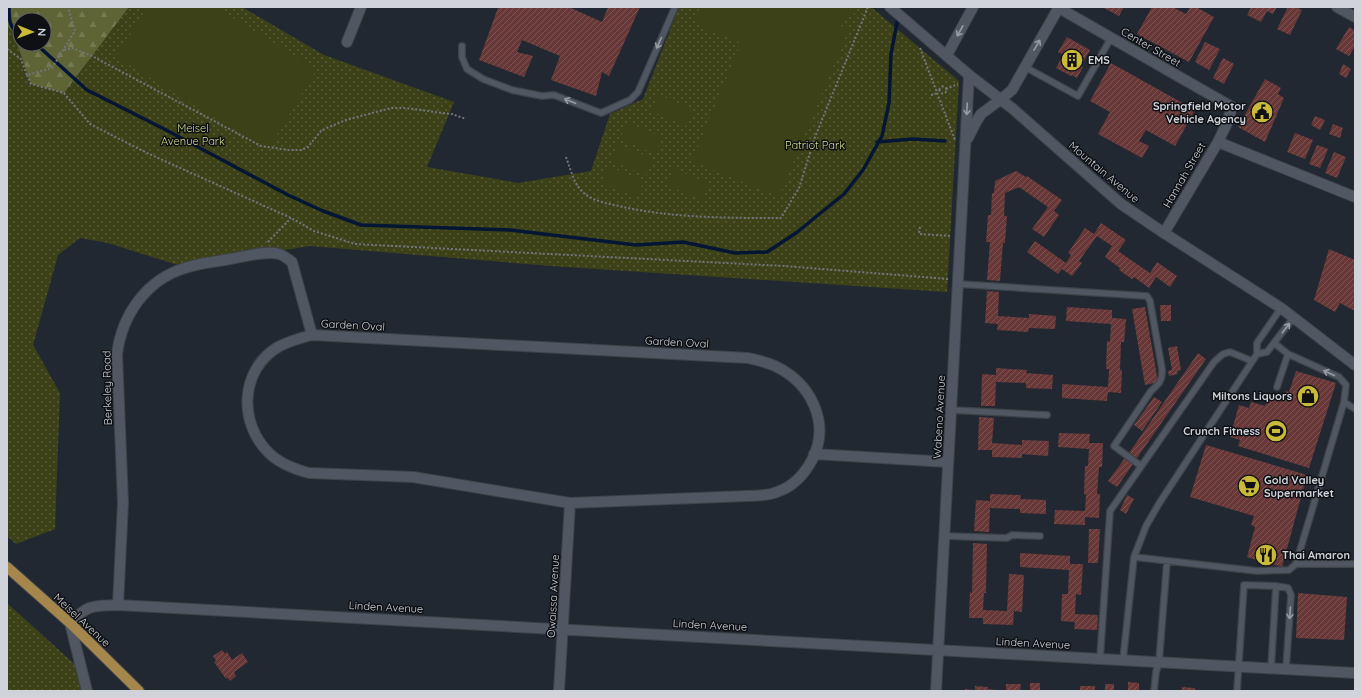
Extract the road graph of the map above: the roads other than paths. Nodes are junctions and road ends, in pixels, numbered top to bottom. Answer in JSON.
{"nodes":[{"id":1,"x":361,"y":7,"type":"edge"},
{"id":2,"x":675,"y":7,"type":"edge"},
{"id":3,"x":890,"y":7,"type":"edge"},
{"id":4,"x":973,"y":7,"type":"edge"},
{"id":5,"x":1059,"y":7,"type":"edge"},
{"id":6,"x":1337,"y":7,"type":"edge"},
{"id":7,"x":1355,"y":17,"type":"edge"},
{"id":8,"x":1111,"y":38,"type":"junction"},
{"id":9,"x":347,"y":42,"type":"dead end"},
{"id":10,"x":462,"y":46,"type":"dead end"},
{"id":11,"x":947,"y":54,"type":"junction"},
{"id":12,"x":1025,"y":67,"type":"junction"},
{"id":13,"x":970,"y":74,"type":"junction"},
{"id":14,"x":1000,"y":100,"type":"junction"},
{"id":15,"x":1232,"y":107,"type":"joint"},
{"id":16,"x":1218,"y":142,"type":"junction"},
{"id":17,"x":960,"y":143,"type":"junction"},
{"id":18,"x":1355,"y":197,"type":"edge"},
{"id":19,"x":1164,"y":233,"type":"junction"},
{"id":20,"x":958,"y":284,"type":"junction"},
{"id":21,"x":1281,"y":308,"type":"junction"},
{"id":22,"x":1294,"y":317,"type":"junction"},
{"id":23,"x":312,"y":336,"type":"junction"},
{"id":24,"x":1274,"y":343,"type":"junction"},
{"id":25,"x":1256,"y":354,"type":"junction"},
{"id":26,"x":1288,"y":354,"type":"junction"},
{"id":27,"x":1252,"y":361,"type":"junction"},
{"id":28,"x":1355,"y":365,"type":"edge"},
{"id":29,"x":1277,"y":387,"type":"dead end"},
{"id":30,"x":1344,"y":402,"type":"junction"},
{"id":31,"x":951,"y":410,"type":"junction"},
{"id":32,"x":1355,"y":410,"type":"edge"},
{"id":33,"x":1047,"y":415,"type":"dead end"},
{"id":34,"x":814,"y":454,"type":"junction"},
{"id":35,"x":948,"y":462,"type":"junction"},
{"id":36,"x":1141,"y":466,"type":"junction"},
{"id":37,"x":570,"y":503,"type":"junction"},
{"id":38,"x":944,"y":536,"type":"junction"},
{"id":39,"x":1040,"y":536,"type":"dead end"},
{"id":40,"x":1134,"y":557,"type":"junction"},
{"id":41,"x":1167,"y":561,"type":"junction"},
{"id":42,"x":1296,"y":564,"type":"junction"},
{"id":43,"x":1355,"y":564,"type":"edge"},
{"id":44,"x":7,"y":567,"type":"edge"},
{"id":45,"x":1276,"y":586,"type":"junction"},
{"id":46,"x":118,"y":605,"type":"junction"},
{"id":47,"x":70,"y":623,"type":"junction"},
{"id":48,"x":563,"y":629,"type":"junction"},
{"id":49,"x":938,"y":650,"type":"junction"},
{"id":50,"x":1100,"y":659,"type":"junction"},
{"id":51,"x":1123,"y":660,"type":"junction"},
{"id":52,"x":1159,"y":662,"type":"junction"},
{"id":53,"x":1238,"y":667,"type":"junction"},
{"id":54,"x":1271,"y":668,"type":"junction"},
{"id":55,"x":1286,"y":669,"type":"junction"},
{"id":56,"x":1355,"y":674,"type":"edge"},
{"id":57,"x":87,"y":691,"type":"edge"},
{"id":58,"x":139,"y":691,"type":"edge"},
{"id":59,"x":559,"y":691,"type":"edge"},
{"id":60,"x":936,"y":691,"type":"edge"},
{"id":61,"x":1154,"y":691,"type":"edge"},
{"id":62,"x":1237,"y":691,"type":"edge"}],
"edges":[{"from":1,"to":9,"type":"street"},
{"from":2,"to":10,"type":"lane","one_way":true},
{"from":3,"to":11,"type":"street","name":"Mountain Avenue"},
{"from":4,"to":11,"type":"street","one_way":true},
{"from":5,"to":8,"type":"street","name":"Center Street"},
{"from":12,"to":5,"type":"street","name":"Wabeno Avenue","one_way":true},
{"from":6,"to":7,"type":"street"},
{"from":8,"to":12,"type":"lane"},
{"from":8,"to":15,"type":"street","name":"Center Street"},
{"from":11,"to":13,"type":"street","name":"Mountain Avenue"},
{"from":12,"to":14,"type":"street","name":"Wabeno Avenue"},
{"from":13,"to":14,"type":"street","name":"Mountain Avenue"},
{"from":13,"to":17,"type":"street","name":"Wabeno Avenue","one_way":true},
{"from":14,"to":17,"type":"street","name":"Wabeno Avenue"},
{"from":14,"to":19,"type":"street","name":"Mountain Avenue"},
{"from":15,"to":16,"type":"street","name":"Hannah Street"},
{"from":16,"to":18,"type":"street"},
{"from":16,"to":19,"type":"street","name":"Hannah Street"},
{"from":17,"to":20,"type":"street","name":"Wabeno Avenue"},
{"from":19,"to":21,"type":"street","name":"Mountain Avenue"},
{"from":20,"to":31,"type":"street","name":"Wabeno Avenue"},
{"from":20,"to":36,"type":"lane"},
{"from":21,"to":22,"type":"street","name":"Mountain Avenue"},
{"from":21,"to":25,"type":"lane"},
{"from":24,"to":22,"type":"lane","one_way":true},
{"from":22,"to":28,"type":"street","name":"Mountain Avenue"},
{"from":23,"to":34,"type":"street","name":"Garden Oval"},
{"from":23,"to":37,"type":"street","name":"Garden Oval"},
{"from":23,"to":46,"type":"street","name":"Berkeley Road"},
{"from":24,"to":25,"type":"lane"},
{"from":24,"to":26,"type":"lane"},
{"from":25,"to":27,"type":"lane"},
{"from":26,"to":29,"type":"lane"},
{"from":30,"to":26,"type":"lane","one_way":true},
{"from":27,"to":36,"type":"lane"},
{"from":27,"to":40,"type":"lane"},
{"from":30,"to":32,"type":"lane"},
{"from":30,"to":42,"type":"lane"},
{"from":31,"to":33,"type":"lane"},
{"from":31,"to":35,"type":"street","name":"Wabeno Avenue"},
{"from":34,"to":35,"type":"street"},
{"from":34,"to":37,"type":"street","name":"Garden Oval"},
{"from":35,"to":38,"type":"street","name":"Wabeno Avenue"},
{"from":36,"to":50,"type":"lane"},
{"from":37,"to":48,"type":"street","name":"Owaissa Avenue"},
{"from":38,"to":39,"type":"lane"},
{"from":38,"to":49,"type":"street","name":"Wabeno Avenue"},
{"from":40,"to":41,"type":"lane"},
{"from":40,"to":51,"type":"lane"},
{"from":41,"to":42,"type":"lane"},
{"from":41,"to":52,"type":"lane"},
{"from":42,"to":43,"type":"lane"},
{"from":44,"to":47,"type":"main road","name":"Meisel Avenue"},
{"from":45,"to":53,"type":"lane"},
{"from":45,"to":54,"type":"lane"},
{"from":45,"to":55,"type":"lane","one_way":true},
{"from":46,"to":47,"type":"street","name":"Linden Avenue"},
{"from":46,"to":48,"type":"street","name":"Linden Avenue"},
{"from":47,"to":57,"type":"street"},
{"from":47,"to":58,"type":"main road","name":"Meisel Avenue"},
{"from":48,"to":49,"type":"street","name":"Linden Avenue"},
{"from":48,"to":59,"type":"street","name":"Owaissa Avenue"},
{"from":49,"to":50,"type":"street","name":"Linden Avenue"},
{"from":49,"to":60,"type":"street","name":"Wabeno Avenue"},
{"from":50,"to":51,"type":"street","name":"Linden Avenue"},
{"from":51,"to":52,"type":"street","name":"Linden Avenue"},
{"from":52,"to":53,"type":"street","name":"Linden Avenue"},
{"from":52,"to":61,"type":"lane"},
{"from":53,"to":54,"type":"street","name":"Linden Avenue"},
{"from":53,"to":62,"type":"lane"},
{"from":54,"to":55,"type":"street","name":"Linden Avenue"},
{"from":55,"to":56,"type":"street","name":"Linden Avenue"}]}
